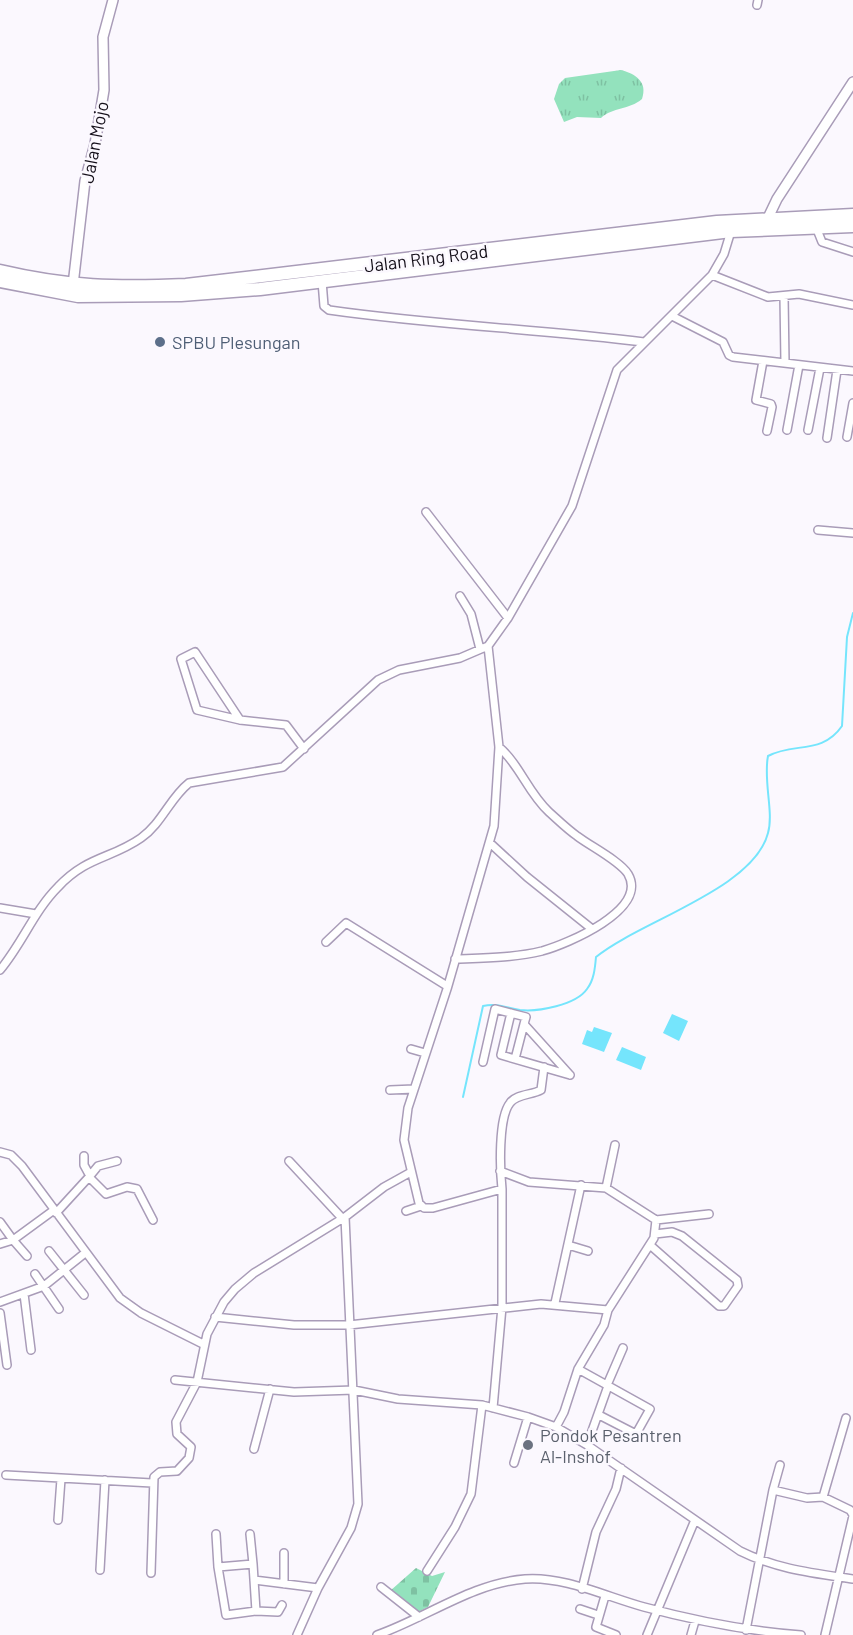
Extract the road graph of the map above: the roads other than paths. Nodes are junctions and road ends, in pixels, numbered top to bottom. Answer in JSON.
{"nodes":[{"id":1,"x":113,"y":0,"type":"edge"},
{"id":2,"x":853,"y":82,"type":"edge"},
{"id":3,"x":853,"y":215,"type":"edge"},
{"id":4,"x":767,"y":219,"type":"junction"},
{"id":5,"x":853,"y":226,"type":"edge"},
{"id":6,"x":816,"y":227,"type":"junction"},
{"id":7,"x":730,"y":231,"type":"junction"},
{"id":8,"x":853,"y":252,"type":"edge"},
{"id":9,"x":0,"y":271,"type":"edge"},
{"id":10,"x":712,"y":275,"type":"junction"},
{"id":11,"x":0,"y":281,"type":"edge"},
{"id":12,"x":322,"y":281,"type":"junction"},
{"id":13,"x":259,"y":284,"type":"junction"},
{"id":14,"x":74,"y":285,"type":"junction"},
{"id":15,"x":784,"y":296,"type":"junction"},
{"id":16,"x":853,"y":305,"type":"edge"},
{"id":17,"x":672,"y":316,"type":"junction"},
{"id":18,"x":644,"y":342,"type":"junction"},
{"id":19,"x":763,"y":361,"type":"junction"},
{"id":20,"x":785,"y":363,"type":"junction"},
{"id":21,"x":799,"y":365,"type":"junction"},
{"id":22,"x":820,"y":368,"type":"junction"},
{"id":23,"x":837,"y":370,"type":"junction"},
{"id":24,"x":853,"y":371,"type":"edge"},
{"id":25,"x":853,"y":403,"type":"edge"},
{"id":26,"x":787,"y":430,"type":"dead end"},
{"id":27,"x":808,"y":430,"type":"dead end"},
{"id":28,"x":768,"y":431,"type":"dead end"},
{"id":29,"x":847,"y":437,"type":"dead end"},
{"id":30,"x":827,"y":438,"type":"dead end"},
{"id":31,"x":426,"y":512,"type":"dead end"},
{"id":32,"x":818,"y":531,"type":"dead end"},
{"id":33,"x":853,"y":533,"type":"edge"},
{"id":34,"x":460,"y":596,"type":"dead end"},
{"id":35,"x":508,"y":618,"type":"junction"},
{"id":36,"x":484,"y":647,"type":"junction"},
{"id":37,"x":240,"y":720,"type":"junction"},
{"id":38,"x":499,"y":747,"type":"junction"},
{"id":39,"x":304,"y":749,"type":"junction"},
{"id":40,"x":490,"y":843,"type":"junction"},
{"id":41,"x":0,"y":908,"type":"edge"},
{"id":42,"x":36,"y":914,"type":"junction"},
{"id":43,"x":592,"y":929,"type":"junction"},
{"id":44,"x":326,"y":942,"type":"dead end"},
{"id":45,"x":455,"y":959,"type":"junction"},
{"id":46,"x":0,"y":970,"type":"edge"},
{"id":47,"x":447,"y":988,"type":"junction"},
{"id":48,"x":511,"y":1013,"type":"junction"},
{"id":49,"x":524,"y":1024,"type":"junction"},
{"id":50,"x":411,"y":1049,"type":"dead end"},
{"id":51,"x":425,"y":1053,"type":"junction"},
{"id":52,"x":515,"y":1059,"type":"junction"},
{"id":53,"x":483,"y":1062,"type":"dead end"},
{"id":54,"x":544,"y":1067,"type":"junction"},
{"id":55,"x":414,"y":1089,"type":"junction"},
{"id":56,"x":390,"y":1090,"type":"dead end"},
{"id":57,"x":615,"y":1145,"type":"dead end"},
{"id":58,"x":0,"y":1152,"type":"edge"},
{"id":59,"x":84,"y":1156,"type":"dead end"},
{"id":60,"x":117,"y":1161,"type":"dead end"},
{"id":61,"x":289,"y":1161,"type":"dead end"},
{"id":62,"x":500,"y":1171,"type":"junction"},
{"id":63,"x":411,"y":1172,"type":"junction"},
{"id":64,"x":89,"y":1176,"type":"junction"},
{"id":65,"x":581,"y":1185,"type":"junction"},
{"id":66,"x":606,"y":1188,"type":"junction"},
{"id":67,"x":502,"y":1189,"type":"junction"},
{"id":68,"x":420,"y":1206,"type":"junction"},
{"id":69,"x":406,"y":1211,"type":"dead end"},
{"id":70,"x":55,"y":1212,"type":"junction"},
{"id":71,"x":709,"y":1214,"type":"dead end"},
{"id":72,"x":344,"y":1217,"type":"junction"},
{"id":73,"x":153,"y":1220,"type":"dead end"},
{"id":74,"x":656,"y":1220,"type":"junction"},
{"id":75,"x":0,"y":1222,"type":"edge"},
{"id":76,"x":655,"y":1234,"type":"junction"},
{"id":77,"x":13,"y":1240,"type":"junction"},
{"id":78,"x":0,"y":1244,"type":"edge"},
{"id":79,"x":568,"y":1245,"type":"junction"},
{"id":80,"x":650,"y":1245,"type":"junction"},
{"id":81,"x":49,"y":1251,"type":"dead end"},
{"id":82,"x":588,"y":1251,"type":"dead end"},
{"id":83,"x":85,"y":1253,"type":"junction"},
{"id":84,"x":27,"y":1256,"type":"dead end"},
{"id":85,"x":65,"y":1271,"type":"junction"},
{"id":86,"x":35,"y":1274,"type":"dead end"},
{"id":87,"x":44,"y":1286,"type":"junction"},
{"id":88,"x":24,"y":1294,"type":"junction"},
{"id":89,"x":84,"y":1295,"type":"dead end"},
{"id":90,"x":0,"y":1302,"type":"edge"},
{"id":91,"x":555,"y":1303,"type":"junction"},
{"id":92,"x":502,"y":1307,"type":"junction"},
{"id":93,"x":59,"y":1309,"type":"dead end"},
{"id":94,"x":608,"y":1310,"type":"junction"},
{"id":95,"x":0,"y":1313,"type":"edge"},
{"id":96,"x":215,"y":1317,"type":"junction"},
{"id":97,"x":349,"y":1325,"type":"junction"},
{"id":98,"x":203,"y":1344,"type":"junction"},
{"id":99,"x":623,"y":1348,"type":"dead end"},
{"id":100,"x":30,"y":1350,"type":"dead end"},
{"id":101,"x":7,"y":1365,"type":"dead end"},
{"id":102,"x":578,"y":1369,"type":"junction"},
{"id":103,"x":175,"y":1380,"type":"dead end"},
{"id":104,"x":197,"y":1382,"type":"junction"},
{"id":105,"x":607,"y":1386,"type":"junction"},
{"id":106,"x":270,"y":1389,"type":"junction"},
{"id":107,"x":354,"y":1390,"type":"junction"},
{"id":108,"x":482,"y":1405,"type":"junction"},
{"id":109,"x":493,"y":1408,"type":"junction"},
{"id":110,"x":599,"y":1415,"type":"junction"},
{"id":111,"x":528,"y":1417,"type":"junction"},
{"id":112,"x":846,"y":1418,"type":"dead end"},
{"id":113,"x":555,"y":1427,"type":"junction"},
{"id":114,"x":587,"y":1445,"type":"junction"},
{"id":115,"x":254,"y":1449,"type":"dead end"},
{"id":116,"x":514,"y":1463,"type":"dead end"},
{"id":117,"x":780,"y":1465,"type":"dead end"},
{"id":118,"x":621,"y":1468,"type":"junction"},
{"id":119,"x":6,"y":1475,"type":"dead end"},
{"id":120,"x":60,"y":1479,"type":"junction"},
{"id":121,"x":105,"y":1480,"type":"junction"},
{"id":122,"x":152,"y":1483,"type":"junction"},
{"id":123,"x":773,"y":1490,"type":"junction"},
{"id":124,"x":823,"y":1497,"type":"junction"},
{"id":125,"x":853,"y":1515,"type":"edge"},
{"id":126,"x":58,"y":1520,"type":"dead end"},
{"id":127,"x":695,"y":1520,"type":"junction"},
{"id":128,"x":216,"y":1534,"type":"dead end"},
{"id":129,"x":250,"y":1534,"type":"dead end"},
{"id":130,"x":284,"y":1553,"type":"dead end"},
{"id":131,"x":759,"y":1561,"type":"junction"},
{"id":132,"x":253,"y":1564,"type":"junction"},
{"id":133,"x":218,"y":1567,"type":"junction"},
{"id":134,"x":100,"y":1570,"type":"dead end"},
{"id":135,"x":427,"y":1571,"type":"dead end"},
{"id":136,"x":151,"y":1573,"type":"dead end"},
{"id":137,"x":839,"y":1577,"type":"junction"},
{"id":138,"x":853,"y":1579,"type":"edge"},
{"id":139,"x":254,"y":1580,"type":"junction"},
{"id":140,"x":284,"y":1584,"type":"junction"},
{"id":141,"x":381,"y":1587,"type":"dead end"},
{"id":142,"x":318,"y":1588,"type":"junction"},
{"id":143,"x":582,"y":1589,"type":"junction"},
{"id":144,"x":604,"y":1596,"type":"junction"},
{"id":145,"x":282,"y":1605,"type":"dead end"},
{"id":146,"x":580,"y":1609,"type":"dead end"},
{"id":147,"x":256,"y":1611,"type":"junction"},
{"id":148,"x":657,"y":1611,"type":"junction"},
{"id":149,"x":598,"y":1615,"type":"junction"},
{"id":150,"x":419,"y":1617,"type":"junction"},
{"id":151,"x":695,"y":1621,"type":"junction"},
{"id":152,"x":746,"y":1630,"type":"junction"},
{"id":153,"x":297,"y":1635,"type":"edge"},
{"id":154,"x":376,"y":1635,"type":"edge"},
{"id":155,"x":616,"y":1635,"type":"edge"},
{"id":156,"x":647,"y":1635,"type":"edge"},
{"id":157,"x":691,"y":1635,"type":"edge"},
{"id":158,"x":794,"y":1635,"type":"edge"},
{"id":159,"x":801,"y":1635,"type":"edge"},
{"id":160,"x":825,"y":1635,"type":"edge"}],
"edges":[{"from":1,"to":14,"type":"street","name":"Jalan Mojo"},
{"from":2,"to":4,"type":"street"},
{"from":3,"to":4,"type":"highway","name":"Jalan Ring Road"},
{"from":4,"to":13,"type":"highway","name":"Jalan Ring Road"},
{"from":5,"to":6,"type":"highway","name":"Jalan Ring Road"},
{"from":6,"to":7,"type":"highway","name":"Jalan Ring Road"},
{"from":6,"to":8,"type":"street"},
{"from":7,"to":10,"type":"street"},
{"from":7,"to":12,"type":"highway","name":"Jalan Ring Road"},
{"from":9,"to":14,"type":"highway","name":"Jalan Ring Road"},
{"from":10,"to":15,"type":"street"},
{"from":10,"to":17,"type":"street"},
{"from":11,"to":13,"type":"highway","name":"Jalan Ring Road"},
{"from":12,"to":13,"type":"highway","name":"Jalan Ring Road"},
{"from":12,"to":18,"type":"street"},
{"from":13,"to":14,"type":"highway","name":"Jalan Ring Road"},
{"from":15,"to":16,"type":"street"},
{"from":15,"to":20,"type":"street"},
{"from":17,"to":18,"type":"street"},
{"from":17,"to":19,"type":"street"},
{"from":18,"to":35,"type":"street"},
{"from":19,"to":20,"type":"street"},
{"from":19,"to":28,"type":"street"},
{"from":20,"to":21,"type":"street"},
{"from":21,"to":22,"type":"street"},
{"from":21,"to":26,"type":"street"},
{"from":22,"to":23,"type":"street"},
{"from":22,"to":27,"type":"street"},
{"from":23,"to":24,"type":"street"},
{"from":23,"to":30,"type":"street"},
{"from":25,"to":29,"type":"street"},
{"from":31,"to":35,"type":"street"},
{"from":32,"to":33,"type":"street"},
{"from":34,"to":36,"type":"street"},
{"from":35,"to":36,"type":"street"},
{"from":36,"to":38,"type":"street"},
{"from":36,"to":39,"type":"street"},
{"from":37,"to":37,"type":"street"},
{"from":37,"to":39,"type":"street"},
{"from":38,"to":40,"type":"street"},
{"from":38,"to":43,"type":"street"},
{"from":39,"to":42,"type":"street"},
{"from":40,"to":43,"type":"street"},
{"from":40,"to":45,"type":"street"},
{"from":41,"to":42,"type":"street"},
{"from":42,"to":46,"type":"street"},
{"from":43,"to":45,"type":"street"},
{"from":44,"to":47,"type":"street"},
{"from":45,"to":47,"type":"street"},
{"from":47,"to":51,"type":"street"},
{"from":48,"to":49,"type":"street"},
{"from":48,"to":52,"type":"street"},
{"from":48,"to":53,"type":"street"},
{"from":49,"to":52,"type":"street"},
{"from":49,"to":54,"type":"street"},
{"from":50,"to":51,"type":"street"},
{"from":51,"to":55,"type":"street"},
{"from":52,"to":54,"type":"street"},
{"from":54,"to":62,"type":"street"},
{"from":55,"to":56,"type":"street"},
{"from":55,"to":63,"type":"street"},
{"from":57,"to":66,"type":"street"},
{"from":58,"to":70,"type":"street"},
{"from":59,"to":64,"type":"street"},
{"from":60,"to":64,"type":"street"},
{"from":61,"to":72,"type":"street"},
{"from":62,"to":65,"type":"street"},
{"from":62,"to":67,"type":"street"},
{"from":63,"to":68,"type":"street"},
{"from":63,"to":72,"type":"street"},
{"from":64,"to":70,"type":"street"},
{"from":64,"to":73,"type":"street"},
{"from":65,"to":66,"type":"street"},
{"from":65,"to":79,"type":"street"},
{"from":66,"to":74,"type":"street"},
{"from":67,"to":68,"type":"street"},
{"from":67,"to":92,"type":"street"},
{"from":68,"to":69,"type":"street"},
{"from":70,"to":77,"type":"street"},
{"from":70,"to":83,"type":"street"},
{"from":71,"to":74,"type":"street"},
{"from":72,"to":96,"type":"street"},
{"from":72,"to":97,"type":"street"},
{"from":74,"to":76,"type":"street"},
{"from":75,"to":77,"type":"street"},
{"from":76,"to":80,"type":"street"},
{"from":76,"to":80,"type":"street"},
{"from":77,"to":78,"type":"street"},
{"from":77,"to":84,"type":"street"},
{"from":79,"to":82,"type":"street"},
{"from":79,"to":91,"type":"street"},
{"from":80,"to":94,"type":"street"},
{"from":81,"to":85,"type":"street"},
{"from":83,"to":85,"type":"street"},
{"from":83,"to":98,"type":"street"},
{"from":85,"to":87,"type":"street"},
{"from":85,"to":89,"type":"street"},
{"from":86,"to":87,"type":"street"},
{"from":87,"to":88,"type":"street"},
{"from":87,"to":93,"type":"street"},
{"from":88,"to":90,"type":"street"},
{"from":88,"to":100,"type":"street"},
{"from":91,"to":92,"type":"street"},
{"from":91,"to":94,"type":"street"},
{"from":92,"to":97,"type":"street"},
{"from":92,"to":109,"type":"street"},
{"from":94,"to":102,"type":"street"},
{"from":95,"to":101,"type":"street"},
{"from":96,"to":97,"type":"street"},
{"from":96,"to":98,"type":"street"},
{"from":97,"to":107,"type":"street"},
{"from":98,"to":104,"type":"street"},
{"from":99,"to":105,"type":"street"},
{"from":102,"to":105,"type":"street"},
{"from":102,"to":113,"type":"street"},
{"from":103,"to":104,"type":"street"},
{"from":104,"to":106,"type":"street"},
{"from":104,"to":122,"type":"street"},
{"from":105,"to":110,"type":"street"},
{"from":105,"to":110,"type":"street"},
{"from":106,"to":107,"type":"street"},
{"from":106,"to":115,"type":"street"},
{"from":107,"to":108,"type":"street"},
{"from":107,"to":142,"type":"street"},
{"from":108,"to":109,"type":"street"},
{"from":108,"to":135,"type":"street"},
{"from":109,"to":111,"type":"street"},
{"from":110,"to":114,"type":"street"},
{"from":111,"to":113,"type":"street"},
{"from":111,"to":116,"type":"street"},
{"from":112,"to":124,"type":"street"},
{"from":113,"to":114,"type":"street"},
{"from":114,"to":118,"type":"street"},
{"from":117,"to":123,"type":"street"},
{"from":118,"to":127,"type":"street"},
{"from":118,"to":143,"type":"street"},
{"from":119,"to":120,"type":"street"},
{"from":120,"to":121,"type":"street"},
{"from":120,"to":126,"type":"street"},
{"from":121,"to":122,"type":"street"},
{"from":121,"to":134,"type":"street"},
{"from":122,"to":136,"type":"street"},
{"from":123,"to":124,"type":"street"},
{"from":123,"to":131,"type":"street"},
{"from":124,"to":125,"type":"street"},
{"from":125,"to":137,"type":"street"},
{"from":127,"to":131,"type":"street"},
{"from":127,"to":148,"type":"street"},
{"from":128,"to":133,"type":"street"},
{"from":129,"to":132,"type":"street"},
{"from":130,"to":140,"type":"street"},
{"from":131,"to":137,"type":"street"},
{"from":131,"to":152,"type":"street"},
{"from":132,"to":133,"type":"street"},
{"from":132,"to":139,"type":"street"},
{"from":133,"to":147,"type":"street"},
{"from":137,"to":138,"type":"street"},
{"from":137,"to":160,"type":"street"},
{"from":139,"to":140,"type":"street"},
{"from":139,"to":147,"type":"street"},
{"from":140,"to":142,"type":"street"},
{"from":141,"to":150,"type":"street"},
{"from":142,"to":153,"type":"street"},
{"from":143,"to":144,"type":"street"},
{"from":143,"to":150,"type":"street"},
{"from":144,"to":148,"type":"street"},
{"from":144,"to":149,"type":"street"},
{"from":145,"to":147,"type":"street"},
{"from":146,"to":149,"type":"street"},
{"from":148,"to":151,"type":"street"},
{"from":148,"to":156,"type":"street"},
{"from":149,"to":155,"type":"street"},
{"from":150,"to":154,"type":"street"},
{"from":151,"to":152,"type":"street"},
{"from":151,"to":157,"type":"street"},
{"from":152,"to":158,"type":"street"},
{"from":158,"to":159,"type":"street"}]}
